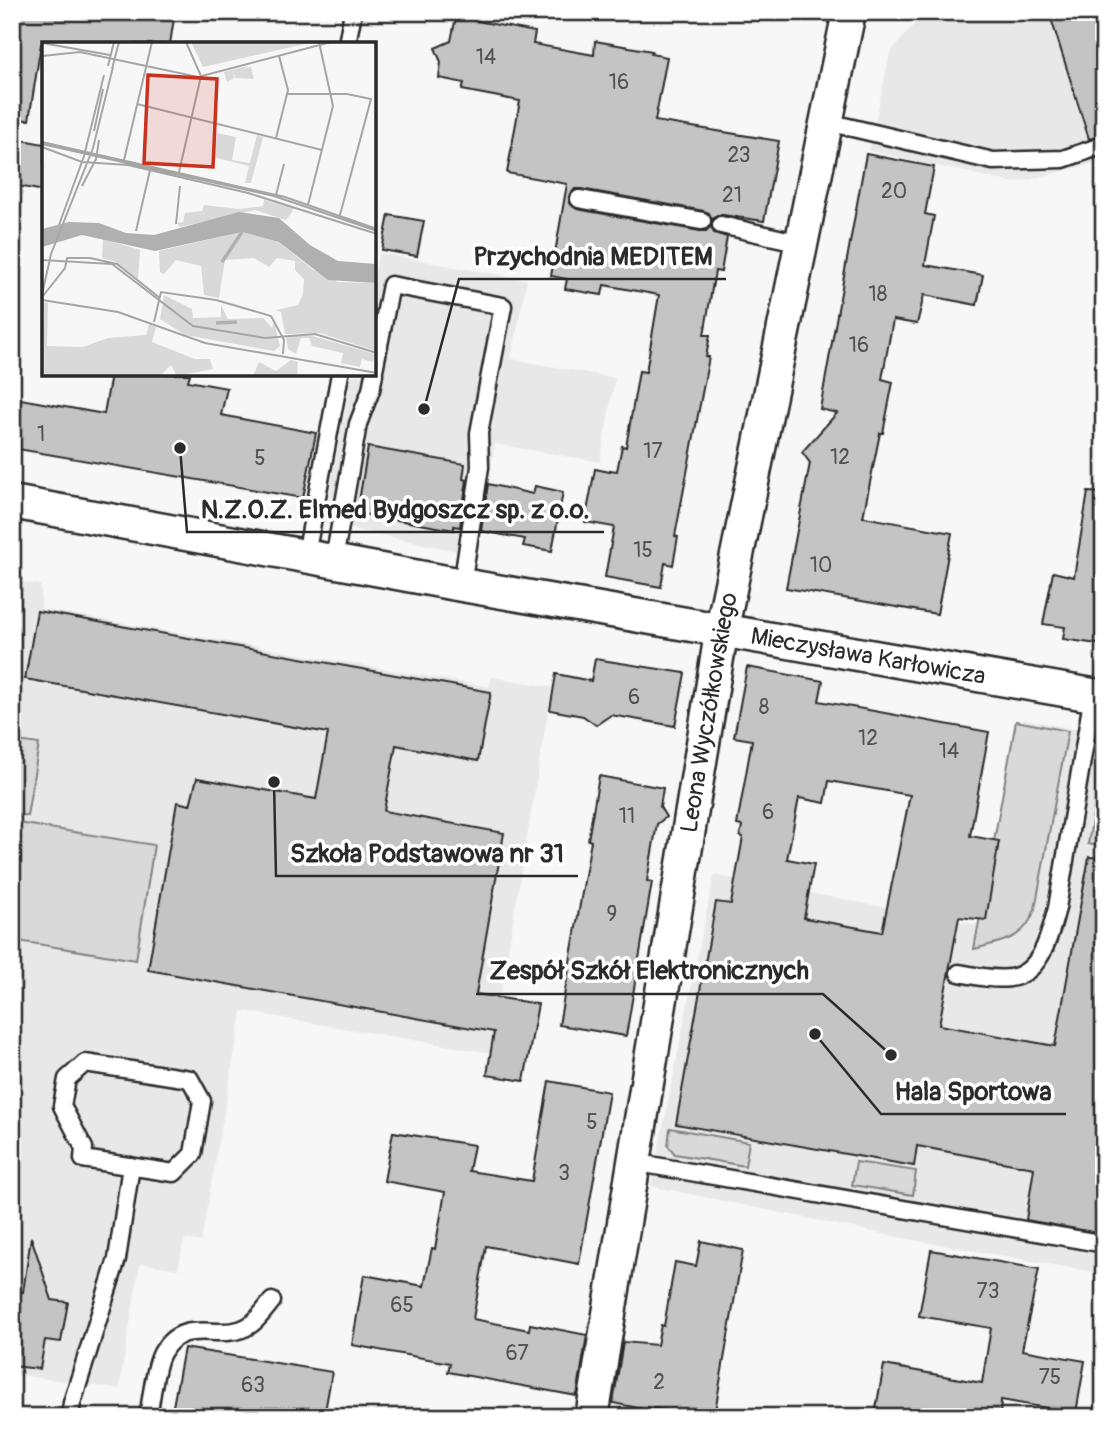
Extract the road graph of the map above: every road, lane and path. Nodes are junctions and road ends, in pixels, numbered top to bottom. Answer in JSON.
{"nodes":[{"id":1,"x":353,"y":12,"type":"edge"},
{"id":2,"x":849,"y":12,"type":"edge"},
{"id":3,"x":347,"y":42,"type":"edge"},
{"id":4,"x":827,"y":122,"type":"junction"},
{"id":5,"x":1104,"y":145,"type":"edge"},
{"id":6,"x":579,"y":200,"type":"dead end"},
{"id":7,"x":702,"y":221,"type":"dead end"},
{"id":8,"x":721,"y":225,"type":"dead end"},
{"id":9,"x":801,"y":243,"type":"junction"},
{"id":10,"x":376,"y":362,"type":"edge"},
{"id":11,"x":340,"y":376,"type":"edge"},
{"id":12,"x":373,"y":376,"type":"edge"},
{"id":13,"x":12,"y":502,"type":"edge"},
{"id":14,"x":320,"y":558,"type":"junction"},
{"id":15,"x":462,"y":585,"type":"junction"},
{"id":16,"x":722,"y":628,"type":"junction"},
{"id":17,"x":1098,"y":696,"type":"edge"},
{"id":18,"x":959,"y":974,"type":"dead end"},
{"id":19,"x":633,"y":1162,"type":"junction"},
{"id":20,"x":131,"y":1166,"type":"junction"},
{"id":21,"x":1099,"y":1243,"type":"dead end"},
{"id":22,"x":272,"y":1301,"type":"dead end"},
{"id":23,"x":70,"y":1417,"type":"edge"},
{"id":24,"x":148,"y":1417,"type":"edge"},
{"id":25,"x":592,"y":1417,"type":"edge"}],
"edges":[{"from":1,"to":3,"type":"lane"},
{"from":2,"to":4,"type":"street","name":"Leona Wyczółkowskiego"},
{"from":4,"to":5,"type":"lane"},
{"from":4,"to":9,"type":"street","name":"Leona Wyczółkowskiego"},
{"from":6,"to":7,"type":"lane"},
{"from":8,"to":9,"type":"lane"},
{"from":9,"to":16,"type":"street","name":"Leona Wyczółkowskiego"},
{"from":10,"to":15,"type":"lane"},
{"from":11,"to":14,"type":"lane"},
{"from":12,"to":14,"type":"lane"},
{"from":13,"to":14,"type":"street","name":"Mieczysława Karłowicza"},
{"from":14,"to":15,"type":"street","name":"Mieczysława Karłowicza"},
{"from":15,"to":16,"type":"street","name":"Mieczysława Karłowicza"},
{"from":16,"to":17,"type":"street","name":"Mieczysława Karłowicza"},
{"from":16,"to":19,"type":"street","name":"Leona Wyczółkowskiego"},
{"from":17,"to":18,"type":"lane"},
{"from":19,"to":21,"type":"lane"},
{"from":19,"to":25,"type":"street","name":"Leona Wyczółkowskiego"},
{"from":20,"to":20,"type":"lane"},
{"from":20,"to":23,"type":"lane"},
{"from":22,"to":24,"type":"lane"}]}
